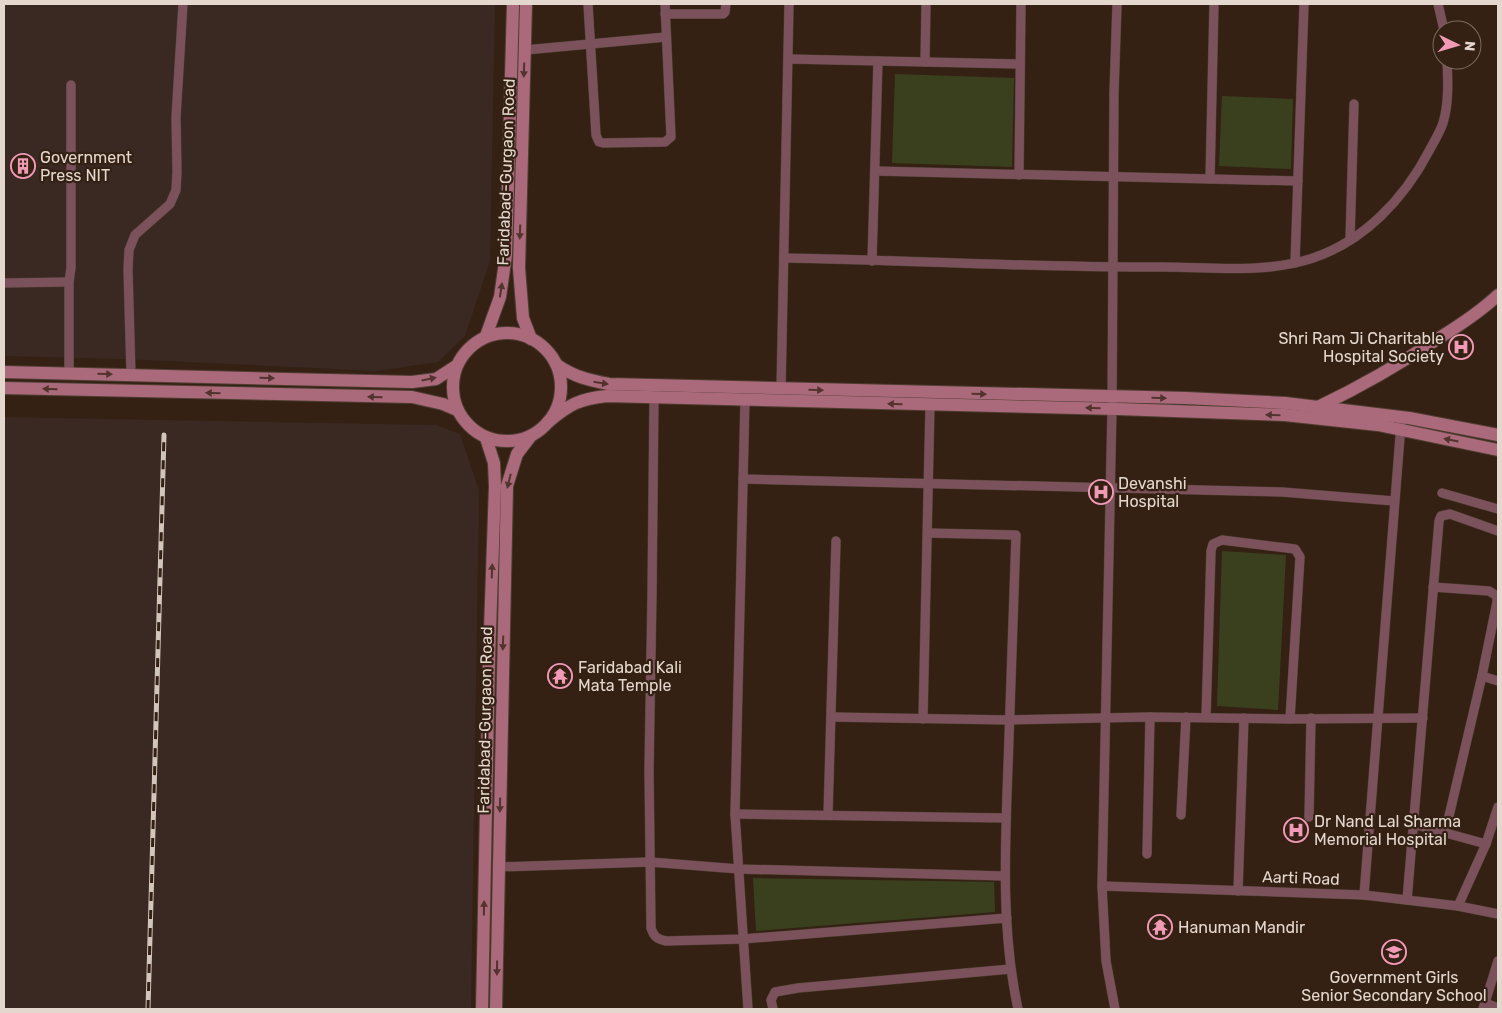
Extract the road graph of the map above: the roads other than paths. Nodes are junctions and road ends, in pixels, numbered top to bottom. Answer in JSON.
{"nodes":[{"id":1,"x":183,"y":4,"type":"edge"},
{"id":2,"x":513,"y":4,"type":"edge"},
{"id":3,"x":526,"y":4,"type":"edge"},
{"id":4,"x":588,"y":4,"type":"edge"},
{"id":5,"x":665,"y":4,"type":"edge"},
{"id":6,"x":726,"y":4,"type":"edge"},
{"id":7,"x":790,"y":4,"type":"edge"},
{"id":8,"x":926,"y":4,"type":"edge"},
{"id":9,"x":1021,"y":4,"type":"edge"},
{"id":10,"x":1117,"y":4,"type":"edge"},
{"id":11,"x":1214,"y":4,"type":"edge"},
{"id":12,"x":1304,"y":4,"type":"edge"},
{"id":13,"x":1438,"y":4,"type":"edge"},
{"id":14,"x":665,"y":14,"type":"junction"},
{"id":15,"x":1442,"y":20,"type":"edge"},
{"id":16,"x":666,"y":37,"type":"junction"},
{"id":17,"x":590,"y":43,"type":"junction"},
{"id":18,"x":525,"y":50,"type":"junction"},
{"id":19,"x":788,"y":59,"type":"junction"},
{"id":20,"x":878,"y":61,"type":"junction"},
{"id":21,"x":925,"y":62,"type":"junction"},
{"id":22,"x":1020,"y":64,"type":"junction"},
{"id":23,"x":1446,"y":70,"type":"edge"},
{"id":24,"x":71,"y":85,"type":"dead end"},
{"id":25,"x":1354,"y":104,"type":"dead end"},
{"id":26,"x":875,"y":171,"type":"junction"},
{"id":27,"x":1019,"y":175,"type":"junction"},
{"id":28,"x":1114,"y":177,"type":"junction"},
{"id":29,"x":1210,"y":179,"type":"junction"},
{"id":30,"x":1298,"y":181,"type":"junction"},
{"id":31,"x":1350,"y":240,"type":"junction"},
{"id":32,"x":784,"y":258,"type":"junction"},
{"id":33,"x":872,"y":261,"type":"junction"},
{"id":34,"x":1295,"y":263,"type":"junction"},
{"id":35,"x":1113,"y":267,"type":"junction"},
{"id":36,"x":69,"y":282,"type":"junction"},
{"id":37,"x":4,"y":283,"type":"edge"},
{"id":38,"x":1498,"y":295,"type":"edge"},
{"id":39,"x":486,"y":336,"type":"junction"},
{"id":40,"x":532,"y":339,"type":"junction"},
{"id":41,"x":557,"y":365,"type":"junction"},
{"id":42,"x":456,"y":366,"type":"junction"},
{"id":43,"x":4,"y":372,"type":"edge"},
{"id":44,"x":69,"y":374,"type":"junction"},
{"id":45,"x":131,"y":375,"type":"junction"},
{"id":46,"x":4,"y":388,"type":"edge"},
{"id":47,"x":781,"y":389,"type":"junction"},
{"id":48,"x":654,"y":398,"type":"junction"},
{"id":49,"x":745,"y":400,"type":"junction"},
{"id":50,"x":1112,"y":403,"type":"junction"},
{"id":51,"x":930,"y":405,"type":"junction"},
{"id":52,"x":1319,"y":407,"type":"junction"},
{"id":53,"x":457,"y":410,"type":"junction"},
{"id":54,"x":1300,"y":417,"type":"junction"},
{"id":55,"x":548,"y":422,"type":"junction"},
{"id":56,"x":1401,"y":423,"type":"junction"},
{"id":57,"x":1498,"y":435,"type":"edge"},
{"id":58,"x":530,"y":437,"type":"junction"},
{"id":59,"x":486,"y":438,"type":"junction"},
{"id":60,"x":1498,"y":450,"type":"edge"},
{"id":61,"x":743,"y":479,"type":"junction"},
{"id":62,"x":929,"y":482,"type":"junction"},
{"id":63,"x":1110,"y":486,"type":"junction"},
{"id":64,"x":1442,"y":493,"type":"dead end"},
{"id":65,"x":1394,"y":501,"type":"junction"},
{"id":66,"x":1498,"y":509,"type":"edge"},
{"id":67,"x":1498,"y":531,"type":"edge"},
{"id":68,"x":928,"y":532,"type":"junction"},
{"id":69,"x":836,"y":541,"type":"dead end"},
{"id":70,"x":1433,"y":587,"type":"junction"},
{"id":71,"x":1482,"y":676,"type":"junction"},
{"id":72,"x":1498,"y":681,"type":"edge"},
{"id":73,"x":831,"y":717,"type":"junction"},
{"id":74,"x":1105,"y":717,"type":"junction"},
{"id":75,"x":1150,"y":717,"type":"junction"},
{"id":76,"x":1186,"y":717,"type":"junction"},
{"id":77,"x":1206,"y":717,"type":"junction"},
{"id":78,"x":1379,"y":717,"type":"junction"},
{"id":79,"x":1244,"y":718,"type":"junction"},
{"id":80,"x":1311,"y":718,"type":"junction"},
{"id":81,"x":1423,"y":718,"type":"junction"},
{"id":82,"x":923,"y":719,"type":"junction"},
{"id":83,"x":1290,"y":719,"type":"junction"},
{"id":84,"x":1009,"y":720,"type":"junction"},
{"id":85,"x":1498,"y":807,"type":"edge"},
{"id":86,"x":735,"y":814,"type":"junction"},
{"id":87,"x":828,"y":815,"type":"junction"},
{"id":88,"x":1180,"y":815,"type":"dead end"},
{"id":89,"x":1309,"y":817,"type":"dead end"},
{"id":90,"x":1006,"y":818,"type":"junction"},
{"id":91,"x":1413,"y":824,"type":"junction"},
{"id":92,"x":1445,"y":833,"type":"junction"},
{"id":93,"x":1486,"y":844,"type":"junction"},
{"id":94,"x":1147,"y":854,"type":"dead end"},
{"id":95,"x":650,"y":862,"type":"junction"},
{"id":96,"x":498,"y":867,"type":"junction"},
{"id":97,"x":738,"y":869,"type":"junction"},
{"id":98,"x":1005,"y":876,"type":"junction"},
{"id":99,"x":1102,"y":886,"type":"junction"},
{"id":100,"x":1238,"y":891,"type":"junction"},
{"id":101,"x":1364,"y":895,"type":"junction"},
{"id":102,"x":1407,"y":900,"type":"junction"},
{"id":103,"x":1458,"y":906,"type":"junction"},
{"id":104,"x":1498,"y":914,"type":"edge"},
{"id":105,"x":1007,"y":918,"type":"junction"},
{"id":106,"x":743,"y":939,"type":"junction"},
{"id":107,"x":1498,"y":961,"type":"edge"},
{"id":108,"x":1011,"y":969,"type":"junction"},
{"id":109,"x":1484,"y":1006,"type":"edge"},
{"id":110,"x":1498,"y":1008,"type":"edge"},
{"id":111,"x":482,"y":1009,"type":"edge"},
{"id":112,"x":496,"y":1009,"type":"edge"},
{"id":113,"x":748,"y":1009,"type":"edge"},
{"id":114,"x":773,"y":1009,"type":"edge"},
{"id":115,"x":1018,"y":1009,"type":"edge"},
{"id":116,"x":1115,"y":1009,"type":"edge"}],
"edges":[{"from":1,"to":45,"type":"street"},
{"from":39,"to":2,"type":"street","name":"Faridabad-Gurgaon Road","one_way":true},
{"from":3,"to":18,"type":"street","name":"Faridabad-Gurgaon Road"},
{"from":4,"to":17,"type":"street"},
{"from":5,"to":14,"type":"street"},
{"from":6,"to":14,"type":"street"},
{"from":7,"to":19,"type":"street"},
{"from":8,"to":21,"type":"street"},
{"from":9,"to":22,"type":"street"},
{"from":10,"to":28,"type":"street"},
{"from":11,"to":29,"type":"street"},
{"from":12,"to":30,"type":"street"},
{"from":13,"to":15,"type":"street"},
{"from":14,"to":16,"type":"street"},
{"from":16,"to":17,"type":"street"},
{"from":16,"to":17,"type":"street"},
{"from":17,"to":18,"type":"street"},
{"from":18,"to":40,"type":"street","name":"Faridabad-Gurgaon Road","one_way":true},
{"from":19,"to":20,"type":"street"},
{"from":19,"to":32,"type":"street"},
{"from":20,"to":21,"type":"street"},
{"from":20,"to":26,"type":"street"},
{"from":21,"to":22,"type":"street"},
{"from":22,"to":27,"type":"street"},
{"from":23,"to":31,"type":"street"},
{"from":24,"to":36,"type":"street"},
{"from":25,"to":31,"type":"street"},
{"from":26,"to":27,"type":"street"},
{"from":26,"to":33,"type":"street"},
{"from":27,"to":28,"type":"street"},
{"from":28,"to":29,"type":"street"},
{"from":28,"to":35,"type":"street"},
{"from":29,"to":30,"type":"street"},
{"from":30,"to":34,"type":"street"},
{"from":31,"to":34,"type":"street"},
{"from":32,"to":33,"type":"street"},
{"from":32,"to":47,"type":"street"},
{"from":33,"to":35,"type":"street"},
{"from":34,"to":35,"type":"street"},
{"from":35,"to":50,"type":"street"},
{"from":36,"to":37,"type":"street"},
{"from":36,"to":44,"type":"street"},
{"from":38,"to":52,"type":"street"},
{"from":39,"to":40,"type":"street"},
{"from":39,"to":42,"type":"street"},
{"from":40,"to":41,"type":"street"},
{"from":41,"to":47,"type":"street","one_way":true},
{"from":41,"to":55,"type":"street"},
{"from":45,"to":42,"type":"street","one_way":true},
{"from":42,"to":53,"type":"street"},
{"from":43,"to":44,"type":"street"},
{"from":44,"to":45,"type":"street","one_way":true},
{"from":53,"to":46,"type":"street","one_way":true},
{"from":47,"to":50,"type":"street","one_way":true},
{"from":48,"to":49,"type":"street"},
{"from":48,"to":55,"type":"street"},
{"from":48,"to":95,"type":"street"},
{"from":51,"to":49,"type":"street","one_way":true},
{"from":49,"to":61,"type":"street"},
{"from":50,"to":51,"type":"street","one_way":true},
{"from":50,"to":52,"type":"street","one_way":true},
{"from":54,"to":50,"type":"street","one_way":true},
{"from":50,"to":63,"type":"street"},
{"from":51,"to":62,"type":"street"},
{"from":52,"to":54,"type":"street"},
{"from":52,"to":56,"type":"street"},
{"from":53,"to":59,"type":"street"},
{"from":54,"to":56,"type":"street"},
{"from":55,"to":58,"type":"street"},
{"from":56,"to":57,"type":"street"},
{"from":60,"to":56,"type":"street","one_way":true},
{"from":56,"to":65,"type":"street"},
{"from":58,"to":59,"type":"street"},
{"from":58,"to":96,"type":"street","name":"Faridabad-Gurgaon Road","one_way":true},
{"from":111,"to":59,"type":"street","name":"Faridabad-Gurgaon Road","one_way":true},
{"from":61,"to":62,"type":"street"},
{"from":61,"to":86,"type":"street"},
{"from":62,"to":63,"type":"street"},
{"from":62,"to":68,"type":"street"},
{"from":63,"to":65,"type":"street"},
{"from":63,"to":74,"type":"street"},
{"from":64,"to":66,"type":"street"},
{"from":65,"to":78,"type":"street"},
{"from":67,"to":70,"type":"street"},
{"from":68,"to":82,"type":"street"},
{"from":68,"to":84,"type":"street"},
{"from":69,"to":73,"type":"street"},
{"from":70,"to":71,"type":"street"},
{"from":70,"to":81,"type":"street"},
{"from":71,"to":72,"type":"street"},
{"from":71,"to":92,"type":"street"},
{"from":73,"to":82,"type":"street"},
{"from":73,"to":87,"type":"street"},
{"from":74,"to":75,"type":"street"},
{"from":74,"to":84,"type":"street"},
{"from":74,"to":99,"type":"street"},
{"from":75,"to":76,"type":"street"},
{"from":75,"to":94,"type":"street"},
{"from":76,"to":77,"type":"street"},
{"from":76,"to":88,"type":"street"},
{"from":77,"to":79,"type":"street"},
{"from":77,"to":83,"type":"street"},
{"from":78,"to":80,"type":"street"},
{"from":78,"to":81,"type":"street"},
{"from":78,"to":101,"type":"street"},
{"from":79,"to":83,"type":"street"},
{"from":79,"to":100,"type":"street"},
{"from":80,"to":83,"type":"street"},
{"from":80,"to":89,"type":"street"},
{"from":81,"to":91,"type":"street"},
{"from":82,"to":84,"type":"street"},
{"from":84,"to":90,"type":"street"},
{"from":85,"to":93,"type":"street"},
{"from":86,"to":87,"type":"street"},
{"from":86,"to":97,"type":"street"},
{"from":87,"to":90,"type":"street"},
{"from":90,"to":98,"type":"street"},
{"from":91,"to":92,"type":"street"},
{"from":91,"to":102,"type":"street"},
{"from":92,"to":93,"type":"street"},
{"from":93,"to":103,"type":"street"},
{"from":95,"to":96,"type":"street"},
{"from":95,"to":97,"type":"street"},
{"from":95,"to":106,"type":"street"},
{"from":96,"to":112,"type":"street","name":"Faridabad-Gurgaon Road","one_way":true},
{"from":97,"to":98,"type":"street"},
{"from":97,"to":106,"type":"street"},
{"from":98,"to":105,"type":"street"},
{"from":99,"to":100,"type":"street","name":"Aarti Road"},
{"from":99,"to":116,"type":"street"},
{"from":100,"to":101,"type":"street","name":"Aarti Road"},
{"from":101,"to":102,"type":"street","name":"Aarti Road"},
{"from":102,"to":103,"type":"street","name":"Aarti Road"},
{"from":103,"to":104,"type":"street","name":"Aarti Road"},
{"from":105,"to":106,"type":"street"},
{"from":105,"to":108,"type":"street"},
{"from":106,"to":113,"type":"street"},
{"from":107,"to":109,"type":"street"},
{"from":108,"to":114,"type":"street"},
{"from":108,"to":115,"type":"street"},
{"from":109,"to":110,"type":"street"}]}
